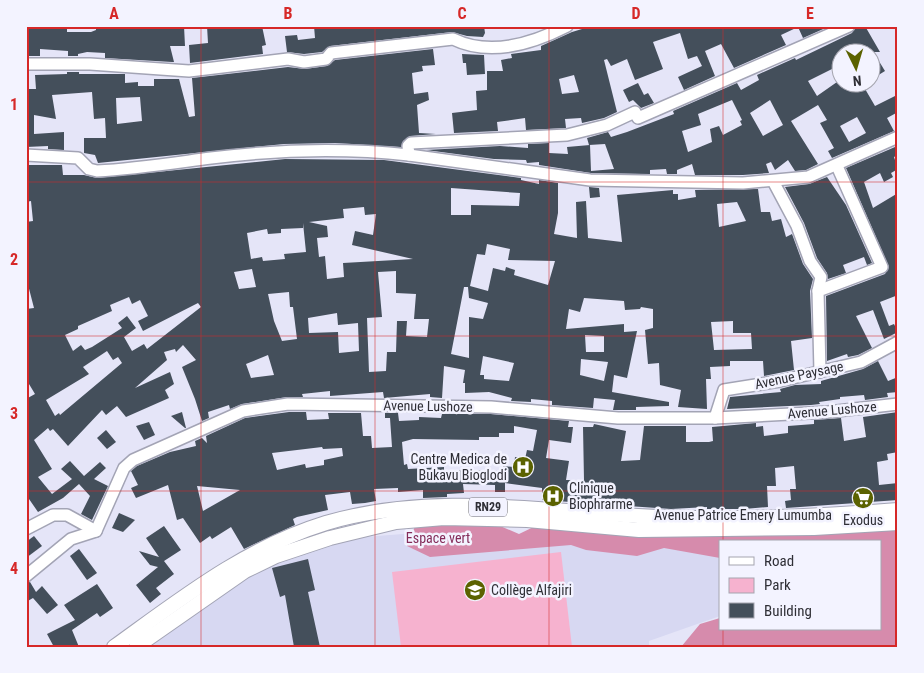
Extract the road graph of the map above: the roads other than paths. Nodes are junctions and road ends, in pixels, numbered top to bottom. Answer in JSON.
{"nodes":[{"id":1,"x":568,"y":26,"type":"edge"},
{"id":2,"x":849,"y":26,"type":"edge"},
{"id":3,"x":26,"y":64,"type":"edge"},
{"id":4,"x":898,"y":137,"type":"edge"},
{"id":5,"x":26,"y":155,"type":"edge"},
{"id":6,"x":409,"y":155,"type":"junction"},
{"id":7,"x":837,"y":166,"type":"junction"},
{"id":8,"x":773,"y":181,"type":"junction"},
{"id":9,"x":818,"y":291,"type":"junction"},
{"id":10,"x":898,"y":342,"type":"edge"},
{"id":11,"x":820,"y":372,"type":"junction"},
{"id":12,"x":898,"y":404,"type":"edge"},
{"id":13,"x":715,"y":418,"type":"junction"},
{"id":14,"x":898,"y":510,"type":"edge"},
{"id":15,"x":640,"y":516,"type":"junction"},
{"id":16,"x":327,"y":523,"type":"junction"},
{"id":17,"x":898,"y":523,"type":"edge"},
{"id":18,"x":26,"y":528,"type":"edge"},
{"id":19,"x":639,"y":530,"type":"junction"},
{"id":20,"x":96,"y":531,"type":"junction"},
{"id":21,"x":330,"y":538,"type":"junction"},
{"id":22,"x":26,"y":576,"type":"edge"},
{"id":23,"x":114,"y":647,"type":"edge"},
{"id":24,"x":136,"y":647,"type":"edge"}],
"edges":[{"from":1,"to":3,"type":"street"},
{"from":2,"to":6,"type":"street"},
{"from":4,"to":7,"type":"street"},
{"from":5,"to":6,"type":"street"},
{"from":6,"to":8,"type":"street"},
{"from":7,"to":8,"type":"street"},
{"from":7,"to":9,"type":"street"},
{"from":8,"to":9,"type":"street"},
{"from":9,"to":11,"type":"street"},
{"from":10,"to":11,"type":"street","name":"Avenue Paysage"},
{"from":11,"to":13,"type":"street","name":"Avenue Paysage"},
{"from":12,"to":13,"type":"street","name":"Avenue Lushoze"},
{"from":13,"to":20,"type":"street","name":"Avenue Lushoze"},
{"from":14,"to":15,"type":"main road","name":"Avenue Patrice Emery Lumumba","number":"RN29"},
{"from":15,"to":16,"type":"main road","name":"Avenue Patrice Emery Lumumba","number":"RN29"},
{"from":15,"to":19,"type":"main road"},
{"from":16,"to":21,"type":"main road"},
{"from":16,"to":23,"type":"main road","name":"Avenue Patrice Emery Lumumba","number":"RN29"},
{"from":17,"to":19,"type":"main road","name":"Avenue Patrice Emery Lumumba","number":"RN29"},
{"from":18,"to":20,"type":"street"},
{"from":19,"to":21,"type":"main road","name":"Avenue Patrice Emery Lumumba","number":"RN29"},
{"from":20,"to":22,"type":"street"},
{"from":21,"to":24,"type":"main road","name":"Avenue Patrice Emery Lumumba","number":"RN29"}]}
